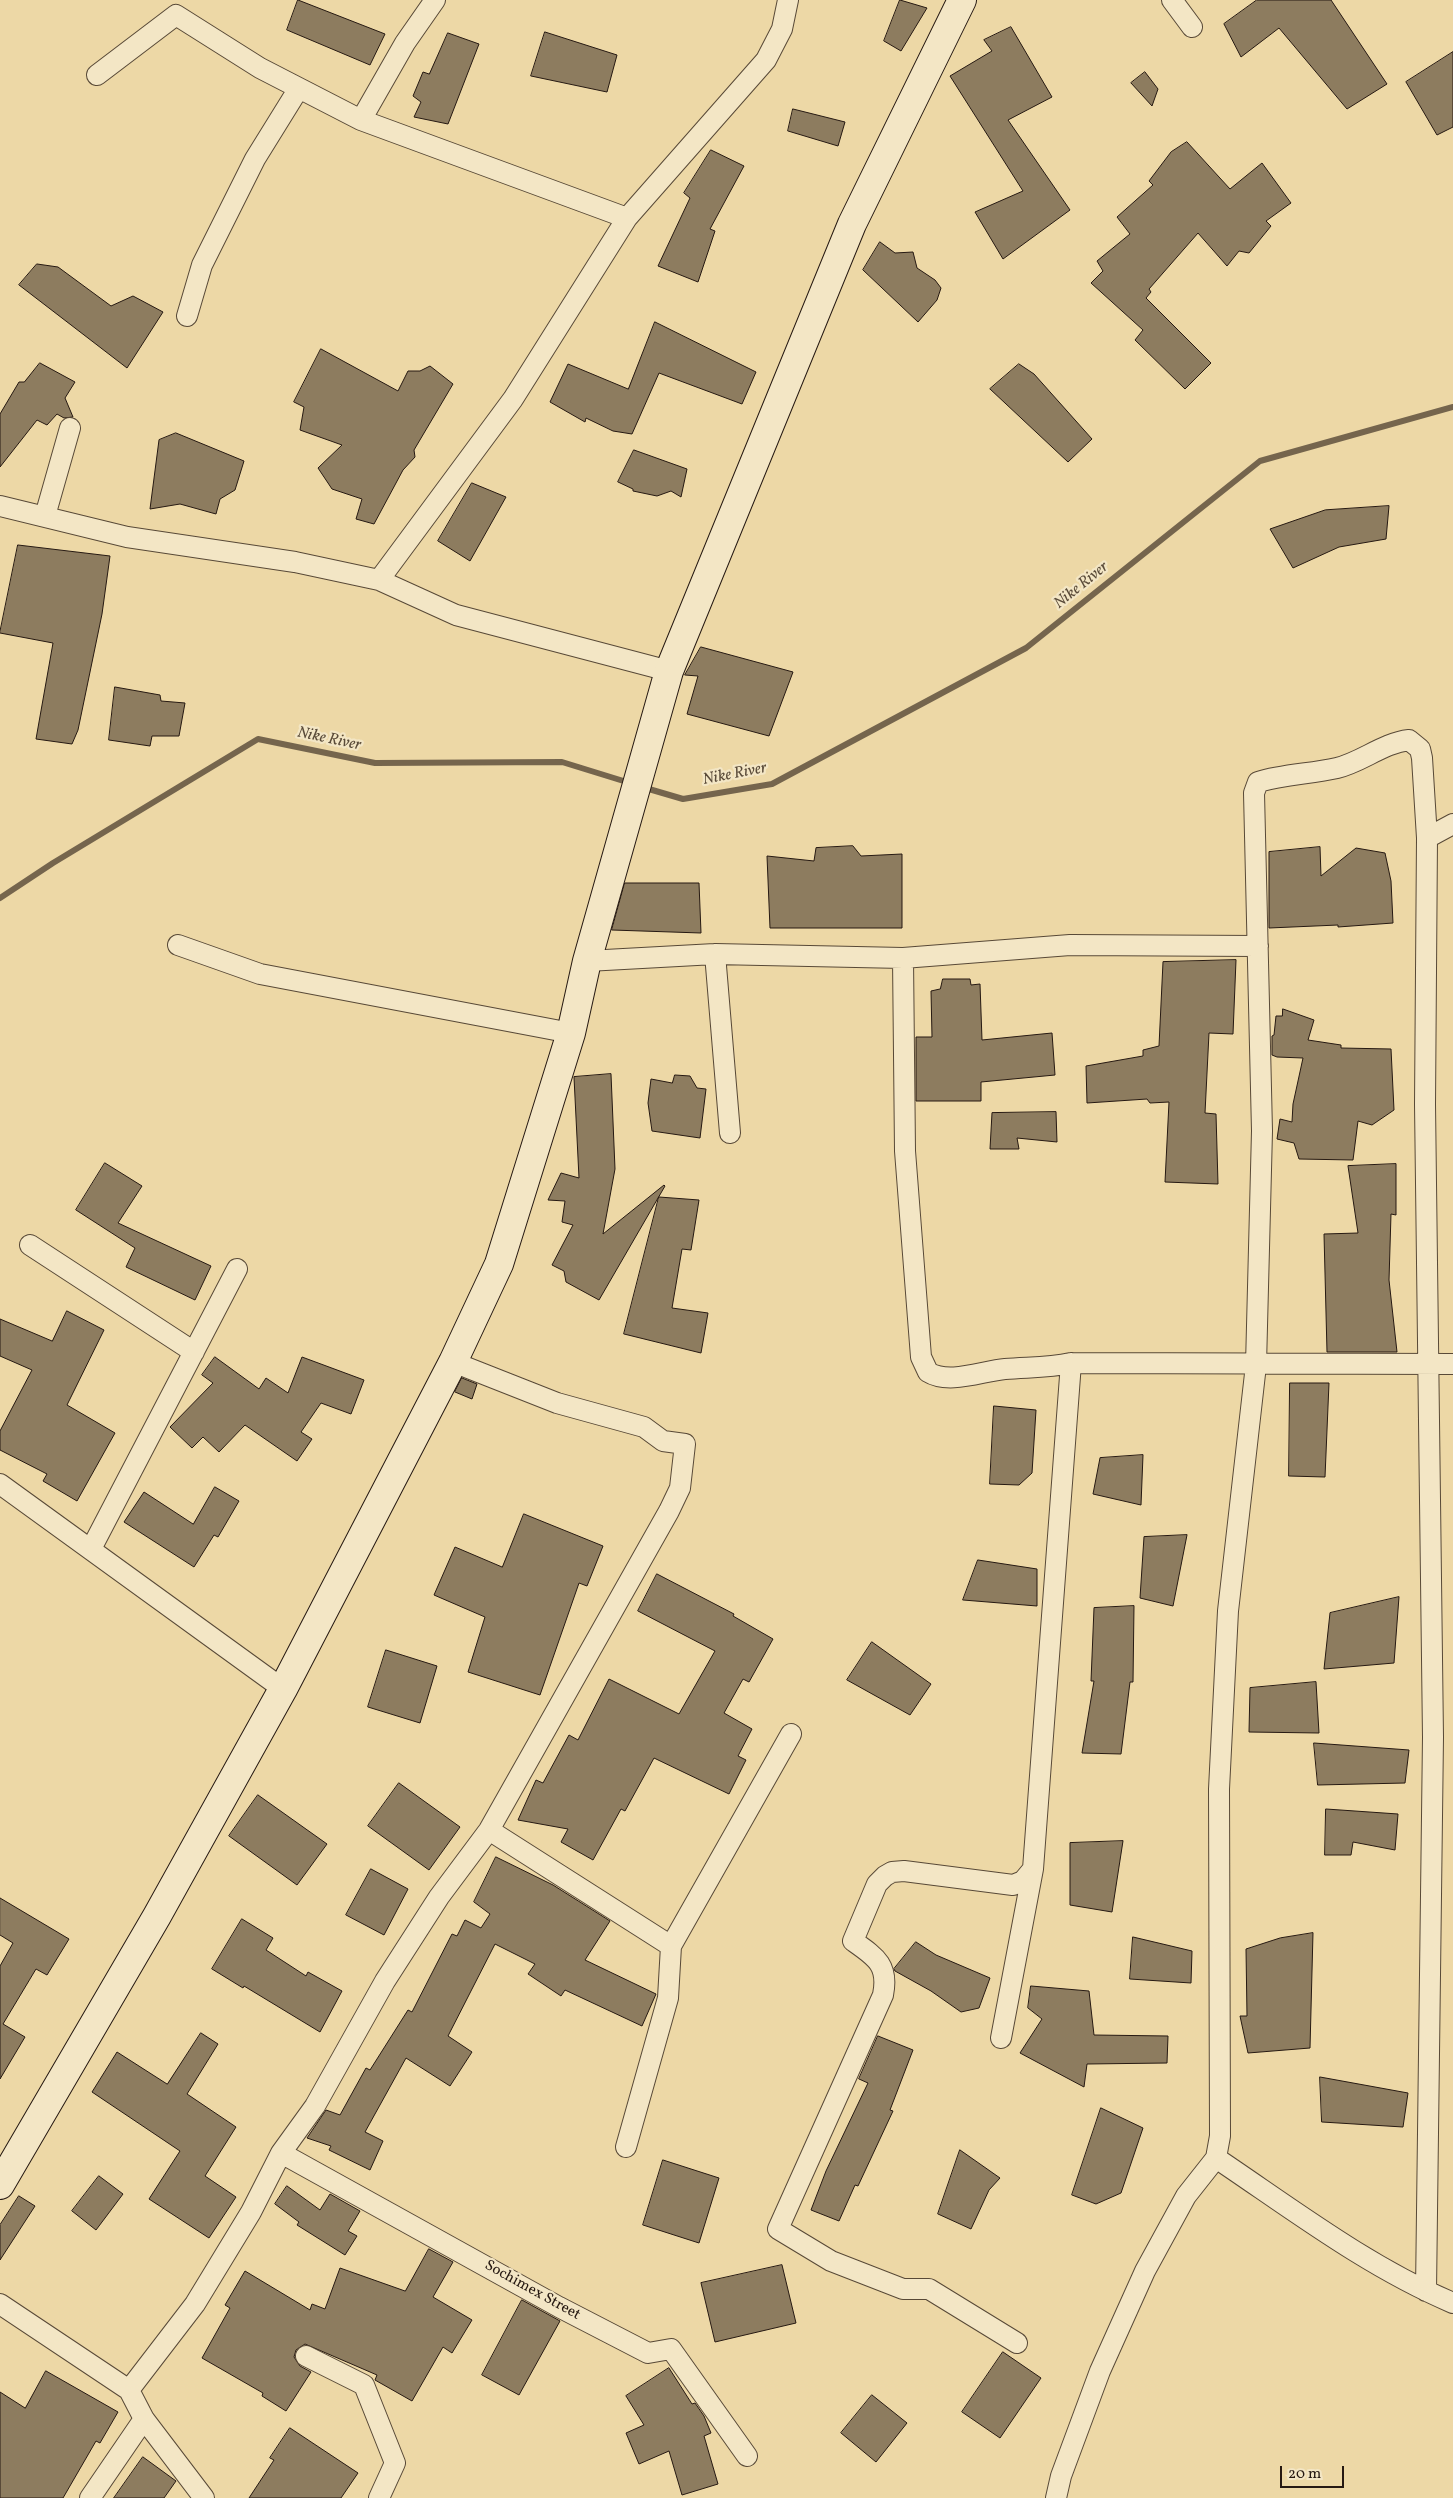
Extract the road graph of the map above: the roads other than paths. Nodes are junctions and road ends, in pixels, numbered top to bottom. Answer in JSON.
{"nodes":[{"id":1,"x":435,"y":0,"type":"edge"},
{"id":2,"x":788,"y":0,"type":"edge"},
{"id":3,"x":962,"y":0,"type":"edge"},
{"id":4,"x":1172,"y":0,"type":"edge"},
{"id":5,"x":1192,"y":27,"type":"dead end"},
{"id":6,"x":97,"y":75,"type":"dead end"},
{"id":7,"x":299,"y":88,"type":"junction"},
{"id":8,"x":360,"y":120,"type":"junction"},
{"id":9,"x":627,"y":218,"type":"junction"},
{"id":10,"x":187,"y":316,"type":"dead end"},
{"id":11,"x":70,"y":428,"type":"dead end"},
{"id":12,"x":1,"y":511,"type":"edge"},
{"id":13,"x":45,"y":516,"type":"junction"},
{"id":14,"x":379,"y":580,"type":"junction"},
{"id":15,"x":669,"y":671,"type":"junction"},
{"id":16,"x":1453,"y":824,"type":"edge"},
{"id":17,"x":1427,"y":838,"type":"junction"},
{"id":18,"x":178,"y":945,"type":"dead end"},
{"id":19,"x":1258,"y":946,"type":"junction"},
{"id":20,"x":715,"y":954,"type":"junction"},
{"id":21,"x":903,"y":958,"type":"junction"},
{"id":22,"x":587,"y":961,"type":"junction"},
{"id":23,"x":572,"y":1033,"type":"junction"},
{"id":24,"x":730,"y":1133,"type":"dead end"},
{"id":25,"x":30,"y":1245,"type":"dead end"},
{"id":26,"x":237,"y":1269,"type":"dead end"},
{"id":27,"x":194,"y":1352,"type":"junction"},
{"id":28,"x":453,"y":1362,"type":"junction"},
{"id":29,"x":1070,"y":1363,"type":"junction"},
{"id":30,"x":1430,"y":1364,"type":"junction"},
{"id":31,"x":1453,"y":1364,"type":"edge"},
{"id":32,"x":1256,"y":1365,"type":"junction"},
{"id":33,"x":0,"y":1484,"type":"edge"},
{"id":34,"x":91,"y":1549,"type":"junction"},
{"id":35,"x":283,"y":1689,"type":"junction"},
{"id":36,"x":791,"y":1734,"type":"dead end"},
{"id":37,"x":489,"y":1830,"type":"junction"},
{"id":38,"x":1033,"y":1869,"type":"junction"},
{"id":39,"x":671,"y":1946,"type":"junction"},
{"id":40,"x":1000,"y":2038,"type":"dead end"},
{"id":41,"x":626,"y":2147,"type":"dead end"},
{"id":42,"x":281,"y":2153,"type":"junction"},
{"id":43,"x":1216,"y":2158,"type":"junction"},
{"id":44,"x":0,"y":2184,"type":"edge"},
{"id":45,"x":1426,"y":2291,"type":"junction"},
{"id":46,"x":1453,"y":2303,"type":"edge"},
{"id":47,"x":0,"y":2304,"type":"edge"},
{"id":48,"x":1017,"y":2343,"type":"dead end"},
{"id":49,"x":306,"y":2356,"type":"dead end"},
{"id":50,"x":129,"y":2390,"type":"junction"},
{"id":51,"x":144,"y":2420,"type":"junction"},
{"id":52,"x":747,"y":2456,"type":"dead end"},
{"id":53,"x":90,"y":2498,"type":"edge"},
{"id":54,"x":204,"y":2498,"type":"edge"},
{"id":55,"x":379,"y":2498,"type":"edge"},
{"id":56,"x":1056,"y":2498,"type":"edge"}],
"edges":[{"from":1,"to":8,"type":"street"},
{"from":2,"to":9,"type":"street"},
{"from":3,"to":15,"type":"main road"},
{"from":4,"to":5,"type":"street"},
{"from":6,"to":7,"type":"street"},
{"from":7,"to":8,"type":"street"},
{"from":7,"to":10,"type":"street"},
{"from":8,"to":9,"type":"street"},
{"from":9,"to":14,"type":"street"},
{"from":11,"to":13,"type":"street"},
{"from":12,"to":13,"type":"street"},
{"from":13,"to":14,"type":"street"},
{"from":14,"to":15,"type":"street"},
{"from":15,"to":22,"type":"main road"},
{"from":16,"to":17,"type":"street"},
{"from":17,"to":19,"type":"street"},
{"from":17,"to":30,"type":"street"},
{"from":18,"to":23,"type":"street"},
{"from":19,"to":21,"type":"street"},
{"from":19,"to":32,"type":"street"},
{"from":20,"to":21,"type":"street"},
{"from":20,"to":22,"type":"street"},
{"from":20,"to":24,"type":"street"},
{"from":21,"to":29,"type":"street"},
{"from":22,"to":23,"type":"main road"},
{"from":23,"to":28,"type":"main road"},
{"from":25,"to":27,"type":"street"},
{"from":26,"to":27,"type":"street"},
{"from":27,"to":34,"type":"street"},
{"from":28,"to":35,"type":"main road"},
{"from":28,"to":37,"type":"street"},
{"from":29,"to":32,"type":"street"},
{"from":29,"to":38,"type":"street"},
{"from":30,"to":31,"type":"street"},
{"from":30,"to":32,"type":"street"},
{"from":30,"to":45,"type":"street"},
{"from":32,"to":43,"type":"street"},
{"from":33,"to":34,"type":"street"},
{"from":34,"to":35,"type":"street"},
{"from":35,"to":44,"type":"main road"},
{"from":36,"to":39,"type":"street"},
{"from":37,"to":39,"type":"street"},
{"from":37,"to":42,"type":"street"},
{"from":38,"to":40,"type":"street"},
{"from":38,"to":48,"type":"street"},
{"from":39,"to":41,"type":"street"},
{"from":42,"to":50,"type":"street"},
{"from":42,"to":52,"type":"street","name":"Sochimex Street"},
{"from":43,"to":45,"type":"street"},
{"from":43,"to":56,"type":"street"},
{"from":45,"to":46,"type":"street"},
{"from":47,"to":50,"type":"street"},
{"from":49,"to":55,"type":"street"},
{"from":50,"to":51,"type":"street"},
{"from":51,"to":53,"type":"street"},
{"from":51,"to":54,"type":"street"}]}
